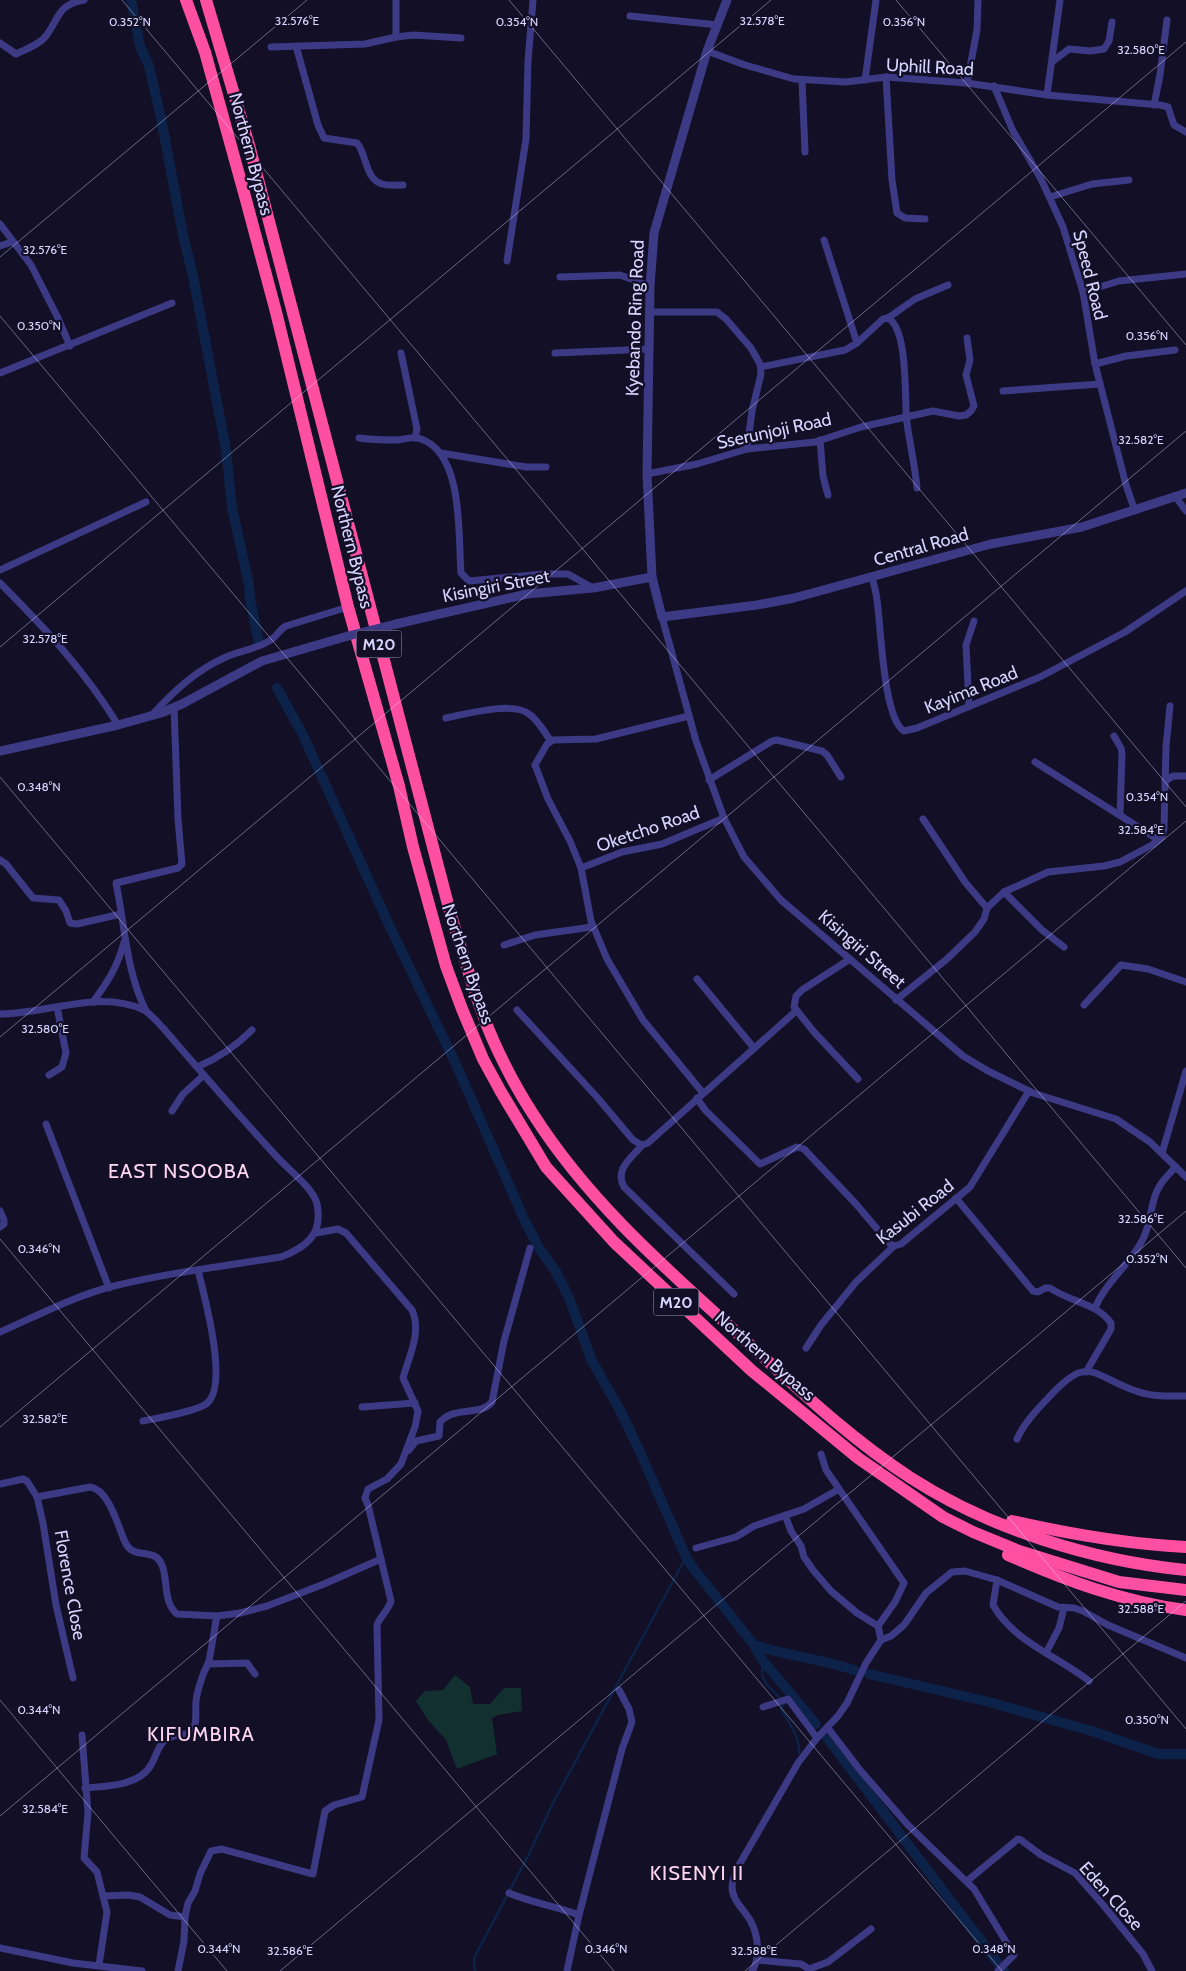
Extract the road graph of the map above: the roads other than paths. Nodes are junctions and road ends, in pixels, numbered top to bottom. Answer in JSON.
{"nodes":[{"id":1,"x":84,"y":0,"type":"edge"},
{"id":2,"x":186,"y":0,"type":"edge"},
{"id":3,"x":206,"y":0,"type":"edge"},
{"id":4,"x":396,"y":0,"type":"edge"},
{"id":5,"x":533,"y":0,"type":"edge"},
{"id":6,"x":727,"y":0,"type":"edge"},
{"id":7,"x":876,"y":0,"type":"edge"},
{"id":8,"x":978,"y":0,"type":"edge"},
{"id":9,"x":1060,"y":0,"type":"edge"},
{"id":10,"x":630,"y":16,"type":"dead end"},
{"id":11,"x":1167,"y":20,"type":"dead end"},
{"id":12,"x":1112,"y":22,"type":"dead end"},
{"id":13,"x":718,"y":25,"type":"junction"},
{"id":14,"x":396,"y":37,"type":"junction"},
{"id":15,"x":462,"y":38,"type":"dead end"},
{"id":16,"x":0,"y":43,"type":"edge"},
{"id":17,"x":296,"y":46,"type":"junction"},
{"id":18,"x":271,"y":47,"type":"dead end"},
{"id":19,"x":707,"y":51,"type":"junction"},
{"id":20,"x":1052,"y":63,"type":"junction"},
{"id":21,"x":886,"y":77,"type":"junction"},
{"id":22,"x":802,"y":80,"type":"junction"},
{"id":23,"x":866,"y":80,"type":"junction"},
{"id":24,"x":967,"y":83,"type":"junction"},
{"id":25,"x":994,"y":86,"type":"junction"},
{"id":26,"x":1047,"y":95,"type":"junction"},
{"id":27,"x":1154,"y":105,"type":"junction"},
{"id":28,"x":1186,"y":132,"type":"edge"},
{"id":29,"x":805,"y":152,"type":"dead end"},
{"id":30,"x":1129,"y":180,"type":"dead end"},
{"id":31,"x":403,"y":185,"type":"dead end"},
{"id":32,"x":1050,"y":197,"type":"junction"},
{"id":33,"x":926,"y":219,"type":"dead end"},
{"id":34,"x":0,"y":224,"type":"edge"},
{"id":35,"x":824,"y":240,"type":"dead end"},
{"id":36,"x":12,"y":242,"type":"junction"},
{"id":37,"x":0,"y":246,"type":"edge"},
{"id":38,"x":507,"y":261,"type":"dead end"},
{"id":39,"x":1186,"y":274,"type":"edge"},
{"id":40,"x":560,"y":277,"type":"dead end"},
{"id":41,"x":948,"y":285,"type":"dead end"},
{"id":42,"x":650,"y":286,"type":"junction"},
{"id":43,"x":1083,"y":292,"type":"junction"},
{"id":44,"x":172,"y":303,"type":"dead end"},
{"id":45,"x":650,"y":312,"type":"junction"},
{"id":46,"x":888,"y":318,"type":"junction"},
{"id":47,"x":967,"y":338,"type":"dead end"},
{"id":48,"x":857,"y":343,"type":"junction"},
{"id":49,"x":70,"y":346,"type":"junction"},
{"id":50,"x":650,"y":349,"type":"junction"},
{"id":51,"x":1175,"y":350,"type":"dead end"},
{"id":52,"x":400,"y":353,"type":"dead end"},
{"id":53,"x":555,"y":353,"type":"dead end"},
{"id":54,"x":1095,"y":364,"type":"junction"},
{"id":55,"x":761,"y":367,"type":"junction"},
{"id":56,"x":0,"y":373,"type":"edge"},
{"id":57,"x":1100,"y":384,"type":"junction"},
{"id":58,"x":1004,"y":391,"type":"dead end"},
{"id":59,"x":906,"y":416,"type":"junction"},
{"id":60,"x":359,"y":438,"type":"dead end"},
{"id":61,"x":415,"y":438,"type":"junction"},
{"id":62,"x":820,"y":440,"type":"junction"},
{"id":63,"x":747,"y":449,"type":"junction"},
{"id":64,"x":441,"y":453,"type":"junction"},
{"id":65,"x":546,"y":467,"type":"dead end"},
{"id":66,"x":647,"y":474,"type":"junction"},
{"id":67,"x":917,"y":488,"type":"dead end"},
{"id":68,"x":1186,"y":493,"type":"edge"},
{"id":69,"x":828,"y":494,"type":"dead end"},
{"id":70,"x":1174,"y":496,"type":"junction"},
{"id":71,"x":146,"y":502,"type":"dead end"},
{"id":72,"x":1135,"y":511,"type":"junction"},
{"id":73,"x":1186,"y":511,"type":"edge"},
{"id":74,"x":0,"y":570,"type":"edge"},
{"id":75,"x":652,"y":577,"type":"junction"},
{"id":76,"x":872,"y":577,"type":"junction"},
{"id":77,"x":0,"y":583,"type":"edge"},
{"id":78,"x":593,"y":588,"type":"junction"},
{"id":79,"x":1186,"y":591,"type":"edge"},
{"id":80,"x":348,"y":607,"type":"junction"},
{"id":81,"x":662,"y":617,"type":"junction"},
{"id":82,"x":974,"y":621,"type":"dead end"},
{"id":83,"x":968,"y":706,"type":"junction"},
{"id":84,"x":1170,"y":706,"type":"dead end"},
{"id":85,"x":174,"y":707,"type":"junction"},
{"id":86,"x":150,"y":716,"type":"junction"},
{"id":87,"x":689,"y":716,"type":"junction"},
{"id":88,"x":446,"y":718,"type":"dead end"},
{"id":89,"x":118,"y":725,"type":"junction"},
{"id":90,"x":1114,"y":736,"type":"dead end"},
{"id":91,"x":551,"y":741,"type":"junction"},
{"id":92,"x":0,"y":751,"type":"edge"},
{"id":93,"x":1035,"y":762,"type":"dead end"},
{"id":94,"x":1186,"y":776,"type":"edge"},
{"id":95,"x":841,"y":777,"type":"dead end"},
{"id":96,"x":709,"y":780,"type":"junction"},
{"id":97,"x":1165,"y":781,"type":"junction"},
{"id":98,"x":1120,"y":815,"type":"junction"},
{"id":99,"x":724,"y":818,"type":"junction"},
{"id":100,"x":922,"y":819,"type":"dead end"},
{"id":101,"x":1159,"y":840,"type":"junction"},
{"id":102,"x":0,"y":860,"type":"edge"},
{"id":103,"x":581,"y":868,"type":"junction"},
{"id":104,"x":1004,"y":892,"type":"junction"},
{"id":105,"x":986,"y":908,"type":"junction"},
{"id":106,"x":121,"y":914,"type":"junction"},
{"id":107,"x":592,"y":927,"type":"junction"},
{"id":108,"x":125,"y":940,"type":"junction"},
{"id":109,"x":504,"y":944,"type":"dead end"},
{"id":110,"x":1064,"y":947,"type":"dead end"},
{"id":111,"x":850,"y":959,"type":"junction"},
{"id":112,"x":697,"y":980,"type":"dead end"},
{"id":113,"x":1186,"y":982,"type":"edge"},
{"id":114,"x":896,"y":1000,"type":"junction"},
{"id":115,"x":93,"y":1002,"type":"junction"},
{"id":116,"x":1084,"y":1005,"type":"dead end"},
{"id":117,"x":57,"y":1007,"type":"junction"},
{"id":118,"x":517,"y":1010,"type":"dead end"},
{"id":119,"x":146,"y":1011,"type":"junction"},
{"id":120,"x":796,"y":1011,"type":"junction"},
{"id":121,"x":0,"y":1014,"type":"edge"},
{"id":122,"x":252,"y":1030,"type":"dead end"},
{"id":123,"x":754,"y":1048,"type":"junction"},
{"id":124,"x":197,"y":1067,"type":"junction"},
{"id":125,"x":1186,"y":1071,"type":"edge"},
{"id":126,"x":49,"y":1075,"type":"dead end"},
{"id":127,"x":204,"y":1075,"type":"junction"},
{"id":128,"x":858,"y":1079,"type":"dead end"},
{"id":129,"x":1029,"y":1091,"type":"junction"},
{"id":130,"x":700,"y":1096,"type":"junction"},
{"id":131,"x":172,"y":1111,"type":"dead end"},
{"id":132,"x":46,"y":1124,"type":"dead end"},
{"id":133,"x":642,"y":1145,"type":"junction"},
{"id":134,"x":1162,"y":1153,"type":"junction"},
{"id":135,"x":1176,"y":1167,"type":"junction"},
{"id":136,"x":1186,"y":1176,"type":"edge"},
{"id":137,"x":956,"y":1198,"type":"junction"},
{"id":138,"x":0,"y":1212,"type":"edge"},
{"id":139,"x":0,"y":1227,"type":"edge"},
{"id":140,"x":316,"y":1233,"type":"junction"},
{"id":141,"x":894,"y":1246,"type":"junction"},
{"id":142,"x":530,"y":1248,"type":"dead end"},
{"id":143,"x":198,"y":1270,"type":"junction"},
{"id":144,"x":109,"y":1288,"type":"junction"},
{"id":145,"x":734,"y":1294,"type":"dead end"},
{"id":146,"x":1095,"y":1308,"type":"junction"},
{"id":147,"x":0,"y":1332,"type":"edge"},
{"id":148,"x":806,"y":1348,"type":"dead end"},
{"id":149,"x":1086,"y":1372,"type":"junction"},
{"id":150,"x":1186,"y":1396,"type":"edge"},
{"id":151,"x":415,"y":1403,"type":"junction"},
{"id":152,"x":362,"y":1407,"type":"dead end"},
{"id":153,"x":143,"y":1421,"type":"dead end"},
{"id":154,"x":1016,"y":1439,"type":"dead end"},
{"id":155,"x":821,"y":1454,"type":"dead end"},
{"id":156,"x":401,"y":1464,"type":"junction"},
{"id":157,"x":0,"y":1484,"type":"edge"},
{"id":158,"x":839,"y":1489,"type":"junction"},
{"id":159,"x":37,"y":1497,"type":"junction"},
{"id":160,"x":980,"y":1514,"type":"junction"},
{"id":161,"x":785,"y":1515,"type":"junction"},
{"id":162,"x":973,"y":1532,"type":"junction"},
{"id":163,"x":1186,"y":1547,"type":"edge"},
{"id":164,"x":696,"y":1548,"type":"dead end"},
{"id":165,"x":381,"y":1559,"type":"junction"},
{"id":166,"x":1186,"y":1570,"type":"edge"},
{"id":167,"x":997,"y":1580,"type":"junction"},
{"id":168,"x":1186,"y":1590,"type":"edge"},
{"id":169,"x":1186,"y":1610,"type":"edge"},
{"id":170,"x":1064,"y":1611,"type":"junction"},
{"id":171,"x":217,"y":1616,"type":"junction"},
{"id":172,"x":878,"y":1626,"type":"junction"},
{"id":173,"x":881,"y":1640,"type":"junction"},
{"id":174,"x":1046,"y":1653,"type":"junction"},
{"id":175,"x":1186,"y":1658,"type":"edge"},
{"id":176,"x":208,"y":1664,"type":"junction"},
{"id":177,"x":255,"y":1674,"type":"dead end"},
{"id":178,"x":74,"y":1678,"type":"dead end"},
{"id":179,"x":1089,"y":1681,"type":"dead end"},
{"id":180,"x":619,"y":1690,"type":"dead end"},
{"id":181,"x":763,"y":1707,"type":"dead end"},
{"id":182,"x":828,"y":1728,"type":"junction"},
{"id":183,"x":82,"y":1735,"type":"dead end"},
{"id":184,"x":817,"y":1738,"type":"junction"},
{"id":185,"x":86,"y":1788,"type":"junction"},
{"id":186,"x":967,"y":1881,"type":"junction"},
{"id":187,"x":509,"y":1893,"type":"dead end"},
{"id":188,"x":103,"y":1896,"type":"junction"},
{"id":189,"x":579,"y":1915,"type":"junction"},
{"id":190,"x":185,"y":1917,"type":"junction"},
{"id":191,"x":871,"y":1929,"type":"dead end"},
{"id":192,"x":0,"y":1948,"type":"edge"},
{"id":193,"x":757,"y":1960,"type":"junction"},
{"id":194,"x":99,"y":1965,"type":"junction"},
{"id":195,"x":142,"y":1971,"type":"edge"},
{"id":196,"x":178,"y":1971,"type":"edge"},
{"id":197,"x":567,"y":1971,"type":"edge"},
{"id":198,"x":752,"y":1971,"type":"edge"},
{"id":199,"x":998,"y":1971,"type":"edge"},
{"id":200,"x":1152,"y":1971,"type":"edge"}],
"edges":[{"from":1,"to":16,"type":"street"},
{"from":2,"to":80,"type":"highway","name":"Northern Bypass","number":"M20"},
{"from":3,"to":160,"type":"highway","name":"Northern Bypass","number":"M20"},
{"from":4,"to":14,"type":"street"},
{"from":5,"to":38,"type":"street"},
{"from":6,"to":13,"type":"street","name":"Kyebando Ring Road"},
{"from":7,"to":23,"type":"street"},
{"from":8,"to":24,"type":"street"},
{"from":9,"to":20,"type":"street"},
{"from":10,"to":13,"type":"street"},
{"from":11,"to":27,"type":"street"},
{"from":12,"to":20,"type":"street"},
{"from":13,"to":19,"type":"street","name":"Kyebando Ring Road"},
{"from":14,"to":15,"type":"street"},
{"from":14,"to":17,"type":"street"},
{"from":17,"to":18,"type":"street"},
{"from":17,"to":31,"type":"street"},
{"from":19,"to":22,"type":"street","name":"Uphill Road"},
{"from":19,"to":42,"type":"street","name":"Kyebando Ring Road"},
{"from":20,"to":26,"type":"street"},
{"from":21,"to":23,"type":"street","name":"Uphill Road"},
{"from":21,"to":24,"type":"street","name":"Uphill Road"},
{"from":21,"to":33,"type":"street"},
{"from":22,"to":23,"type":"street","name":"Uphill Road"},
{"from":22,"to":29,"type":"street"},
{"from":24,"to":25,"type":"street","name":"Uphill Road"},
{"from":25,"to":26,"type":"street","name":"Uphill Road"},
{"from":25,"to":32,"type":"street","name":"Speed Road"},
{"from":26,"to":27,"type":"street","name":"Uphill Road"},
{"from":27,"to":28,"type":"street"},
{"from":30,"to":32,"type":"street"},
{"from":32,"to":43,"type":"street","name":"Speed Road"},
{"from":34,"to":36,"type":"street"},
{"from":35,"to":48,"type":"street"},
{"from":36,"to":37,"type":"street"},
{"from":36,"to":49,"type":"street"},
{"from":39,"to":43,"type":"street"},
{"from":40,"to":42,"type":"street"},
{"from":41,"to":46,"type":"street"},
{"from":42,"to":45,"type":"street","name":"Kyebando Ring Road"},
{"from":43,"to":54,"type":"street","name":"Speed Road"},
{"from":44,"to":49,"type":"street"},
{"from":45,"to":50,"type":"street","name":"Kyebando Ring Road"},
{"from":45,"to":55,"type":"street"},
{"from":46,"to":48,"type":"street"},
{"from":46,"to":59,"type":"street"},
{"from":47,"to":59,"type":"street","name":"Sserunjoji Road"},
{"from":48,"to":55,"type":"street"},
{"from":49,"to":56,"type":"street"},
{"from":50,"to":53,"type":"street"},
{"from":50,"to":66,"type":"street","name":"Kyebando Ring Road"},
{"from":51,"to":54,"type":"street"},
{"from":52,"to":61,"type":"street"},
{"from":54,"to":57,"type":"street","name":"Speed Road"},
{"from":55,"to":63,"type":"street"},
{"from":57,"to":58,"type":"street"},
{"from":57,"to":72,"type":"street","name":"Speed Road"},
{"from":59,"to":62,"type":"street","name":"Sserunjoji Road"},
{"from":59,"to":67,"type":"street"},
{"from":60,"to":61,"type":"street"},
{"from":61,"to":64,"type":"street"},
{"from":62,"to":63,"type":"street","name":"Sserunjoji Road"},
{"from":62,"to":69,"type":"street"},
{"from":63,"to":66,"type":"street","name":"Sserunjoji Road"},
{"from":64,"to":65,"type":"street"},
{"from":64,"to":78,"type":"street"},
{"from":66,"to":75,"type":"street","name":"Kyebando Ring Road"},
{"from":68,"to":70,"type":"street","name":"Central Road"},
{"from":70,"to":72,"type":"street","name":"Central Road"},
{"from":70,"to":73,"type":"street"},
{"from":71,"to":74,"type":"street"},
{"from":72,"to":76,"type":"street","name":"Central Road"},
{"from":75,"to":78,"type":"street","name":"Kisingiri Street"},
{"from":75,"to":81,"type":"street","name":"Kyebando Ring Road"},
{"from":76,"to":81,"type":"street","name":"Central Road"},
{"from":76,"to":83,"type":"street","name":"Kayima Road"},
{"from":77,"to":89,"type":"street"},
{"from":78,"to":85,"type":"street","name":"Kisingiri Street","bridge":true},
{"from":79,"to":83,"type":"street","name":"Kayima Road"},
{"from":80,"to":86,"type":"street"},
{"from":80,"to":162,"type":"highway","name":"Northern Bypass","number":"M20"},
{"from":81,"to":87,"type":"street","name":"Kisingiri Street"},
{"from":82,"to":83,"type":"street"},
{"from":84,"to":97,"type":"street"},
{"from":85,"to":86,"type":"street","name":"Kisingiri Street"},
{"from":85,"to":106,"type":"street"},
{"from":86,"to":89,"type":"street","name":"Kisingiri Street"},
{"from":87,"to":91,"type":"street"},
{"from":87,"to":96,"type":"street","name":"Kisingiri Street"},
{"from":88,"to":91,"type":"street"},
{"from":89,"to":92,"type":"street","name":"Kisingiri Street"},
{"from":90,"to":98,"type":"street"},
{"from":91,"to":103,"type":"street"},
{"from":93,"to":98,"type":"street"},
{"from":94,"to":97,"type":"street"},
{"from":95,"to":96,"type":"street"},
{"from":96,"to":99,"type":"street","name":"Kisingiri Street"},
{"from":97,"to":101,"type":"street"},
{"from":98,"to":101,"type":"street"},
{"from":99,"to":103,"type":"street","name":"Oketcho Road"},
{"from":99,"to":111,"type":"street","name":"Kisingiri Street"},
{"from":100,"to":105,"type":"street"},
{"from":101,"to":104,"type":"street"},
{"from":102,"to":106,"type":"street"},
{"from":103,"to":107,"type":"street"},
{"from":104,"to":105,"type":"street"},
{"from":104,"to":110,"type":"street"},
{"from":105,"to":114,"type":"street"},
{"from":106,"to":108,"type":"street"},
{"from":107,"to":109,"type":"street"},
{"from":107,"to":130,"type":"street"},
{"from":108,"to":115,"type":"street"},
{"from":108,"to":119,"type":"street"},
{"from":111,"to":114,"type":"street","name":"Kisingiri Street"},
{"from":111,"to":120,"type":"street"},
{"from":112,"to":123,"type":"street"},
{"from":113,"to":116,"type":"street"},
{"from":114,"to":129,"type":"street","name":"Kisingiri Street"},
{"from":115,"to":117,"type":"street"},
{"from":115,"to":119,"type":"street"},
{"from":117,"to":121,"type":"street"},
{"from":117,"to":126,"type":"street"},
{"from":118,"to":133,"type":"street"},
{"from":119,"to":124,"type":"street"},
{"from":120,"to":123,"type":"street"},
{"from":120,"to":128,"type":"street"},
{"from":122,"to":124,"type":"street"},
{"from":123,"to":130,"type":"street"},
{"from":124,"to":127,"type":"street"},
{"from":125,"to":134,"type":"street"},
{"from":127,"to":131,"type":"street"},
{"from":127,"to":140,"type":"street"},
{"from":129,"to":134,"type":"street","name":"Kisingiri Street"},
{"from":129,"to":137,"type":"street","name":"Kasubi Road"},
{"from":130,"to":133,"type":"street"},
{"from":130,"to":141,"type":"street"},
{"from":132,"to":144,"type":"street"},
{"from":133,"to":145,"type":"street"},
{"from":134,"to":135,"type":"street","name":"Kisingiri Street"},
{"from":135,"to":136,"type":"street","name":"Kisingiri Street"},
{"from":135,"to":146,"type":"street"},
{"from":137,"to":141,"type":"street","name":"Kasubi Road"},
{"from":137,"to":146,"type":"street"},
{"from":138,"to":139,"type":"street"},
{"from":140,"to":143,"type":"street"},
{"from":140,"to":151,"type":"street"},
{"from":141,"to":148,"type":"street","name":"Kasubi Road"},
{"from":142,"to":156,"type":"street"},
{"from":143,"to":144,"type":"street"},
{"from":143,"to":153,"type":"street"},
{"from":144,"to":147,"type":"street"},
{"from":146,"to":149,"type":"street"},
{"from":149,"to":150,"type":"street"},
{"from":149,"to":154,"type":"street"},
{"from":151,"to":152,"type":"street"},
{"from":151,"to":156,"type":"street"},
{"from":155,"to":158,"type":"street"},
{"from":156,"to":165,"type":"street"},
{"from":157,"to":159,"type":"street"},
{"from":158,"to":161,"type":"street"},
{"from":158,"to":172,"type":"street"},
{"from":159,"to":171,"type":"street"},
{"from":159,"to":178,"type":"street","name":"Florence Close"},
{"from":160,"to":163,"type":"highway"},
{"from":160,"to":166,"type":"highway","name":"Northern Bypass","number":"M20"},
{"from":161,"to":164,"type":"street"},
{"from":161,"to":172,"type":"street"},
{"from":162,"to":168,"type":"highway","name":"Northern Bypass","number":"M20"},
{"from":162,"to":169,"type":"highway"},
{"from":165,"to":171,"type":"street"},
{"from":165,"to":190,"type":"street"},
{"from":167,"to":170,"type":"street"},
{"from":167,"to":173,"type":"street"},
{"from":167,"to":174,"type":"street"},
{"from":170,"to":174,"type":"street"},
{"from":170,"to":175,"type":"street"},
{"from":171,"to":176,"type":"street"},
{"from":172,"to":173,"type":"street"},
{"from":173,"to":182,"type":"street"},
{"from":174,"to":179,"type":"street"},
{"from":176,"to":177,"type":"street"},
{"from":176,"to":185,"type":"street"},
{"from":180,"to":189,"type":"street"},
{"from":181,"to":184,"type":"street"},
{"from":182,"to":184,"type":"street"},
{"from":182,"to":186,"type":"street"},
{"from":183,"to":185,"type":"street"},
{"from":184,"to":193,"type":"street"},
{"from":185,"to":188,"type":"street"},
{"from":186,"to":199,"type":"street"},
{"from":186,"to":200,"type":"street","name":"Eden Close"},
{"from":187,"to":189,"type":"street"},
{"from":188,"to":190,"type":"street"},
{"from":188,"to":194,"type":"street"},
{"from":189,"to":197,"type":"street"},
{"from":190,"to":196,"type":"street"},
{"from":191,"to":193,"type":"street"},
{"from":192,"to":194,"type":"street"},
{"from":193,"to":198,"type":"street"},
{"from":194,"to":195,"type":"street"}]}
